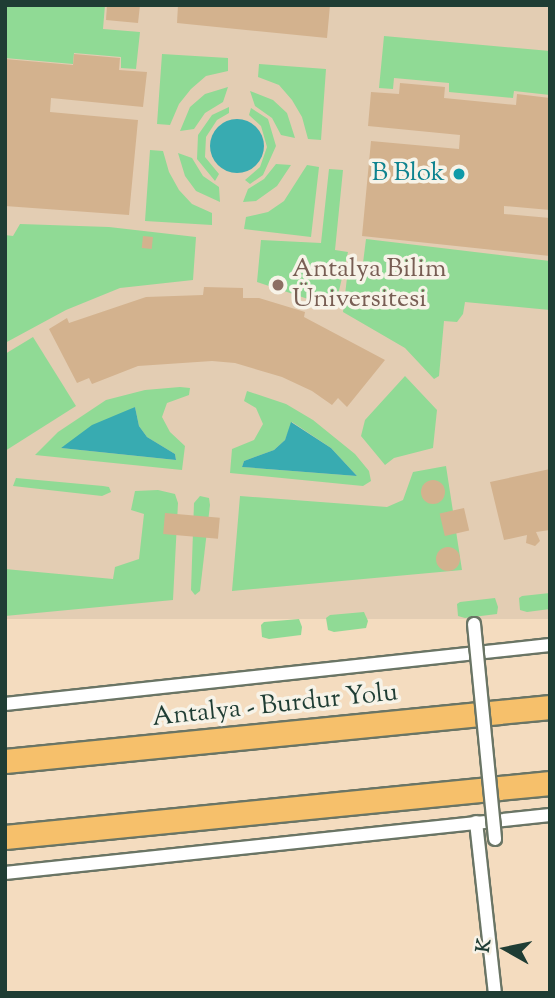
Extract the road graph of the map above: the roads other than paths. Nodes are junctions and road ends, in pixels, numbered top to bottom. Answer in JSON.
{"nodes":[{"id":1,"x":474,"y":624,"type":"dead end"},
{"id":2,"x":550,"y":645,"type":"edge"},
{"id":3,"x":5,"y":704,"type":"edge"},
{"id":4,"x":550,"y":706,"type":"edge"},
{"id":5,"x":5,"y":761,"type":"edge"},
{"id":6,"x":550,"y":783,"type":"edge"},
{"id":7,"x":550,"y":816,"type":"edge"},
{"id":8,"x":475,"y":822,"type":"junction"},
{"id":9,"x":5,"y":837,"type":"edge"},
{"id":10,"x":495,"y":839,"type":"dead end"},
{"id":11,"x":5,"y":873,"type":"edge"},
{"id":12,"x":495,"y":993,"type":"edge"}],
"edges":[{"from":1,"to":10,"type":"street","bridge":true},
{"from":2,"to":3,"type":"street"},
{"from":4,"to":5,"type":"highway","name":"Antalya - Burdur Yolu"},
{"from":6,"to":9,"type":"highway"},
{"from":7,"to":8,"type":"street"},
{"from":8,"to":11,"type":"street"},
{"from":8,"to":12,"type":"street"}]}
